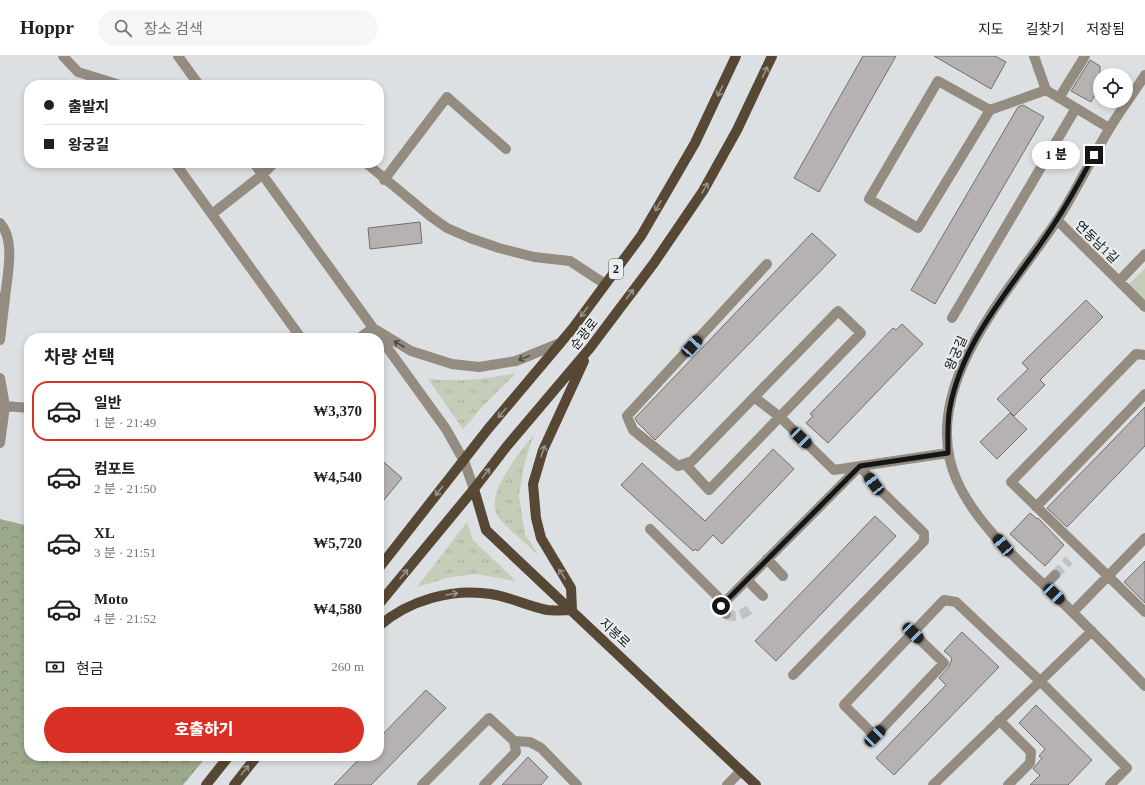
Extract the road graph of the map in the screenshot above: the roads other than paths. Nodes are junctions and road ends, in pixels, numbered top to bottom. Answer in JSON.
{"nodes":[{"id":1,"x":63,"y":56,"type":"edge"},
{"id":2,"x":178,"y":56,"type":"edge"},
{"id":3,"x":736,"y":56,"type":"edge"},
{"id":4,"x":772,"y":56,"type":"edge"},
{"id":5,"x":1034,"y":56,"type":"edge"},
{"id":6,"x":1085,"y":56,"type":"edge"},
{"id":7,"x":1145,"y":75,"type":"edge"},
{"id":8,"x":104,"y":80,"type":"edge"},
{"id":9,"x":195,"y":80,"type":"edge"},
{"id":10,"x":1046,"y":90,"type":"junction"},
{"id":11,"x":1059,"y":98,"type":"junction"},
{"id":12,"x":1076,"y":108,"type":"junction"},
{"id":13,"x":990,"y":110,"type":"junction"},
{"id":14,"x":1109,"y":128,"type":"junction"},
{"id":15,"x":506,"y":149,"type":"dead end"},
{"id":16,"x":179,"y":168,"type":"edge"},
{"id":17,"x":257,"y":168,"type":"edge"},
{"id":18,"x":269,"y":168,"type":"edge"},
{"id":19,"x":371,"y":168,"type":"edge"},
{"id":20,"x":262,"y":175,"type":"junction"},
{"id":21,"x":384,"y":180,"type":"junction"},
{"id":22,"x":212,"y":214,"type":"junction"},
{"id":23,"x":1057,"y":220,"type":"junction"},
{"id":24,"x":0,"y":223,"type":"edge"},
{"id":25,"x":1145,"y":254,"type":"edge"},
{"id":26,"x":767,"y":264,"type":"dead end"},
{"id":27,"x":1119,"y":281,"type":"junction"},
{"id":28,"x":605,"y":284,"type":"junction"},
{"id":29,"x":3,"y":298,"type":"edge"},
{"id":30,"x":1145,"y":307,"type":"edge"},
{"id":31,"x":952,"y":318,"type":"dead end"},
{"id":32,"x":373,"y":328,"type":"junction"},
{"id":33,"x":297,"y":333,"type":"edge"},
{"id":34,"x":366,"y":333,"type":"edge"},
{"id":35,"x":377,"y":333,"type":"edge"},
{"id":36,"x":381,"y":333,"type":"edge"},
{"id":37,"x":384,"y":335,"type":"edge"},
{"id":38,"x":0,"y":340,"type":"edge"},
{"id":39,"x":384,"y":343,"type":"edge"},
{"id":40,"x":560,"y":343,"type":"junction"},
{"id":41,"x":590,"y":348,"type":"junction"},
{"id":42,"x":1145,"y":355,"type":"edge"},
{"id":43,"x":0,"y":378,"type":"edge"},
{"id":44,"x":1145,"y":394,"type":"edge"},
{"id":45,"x":754,"y":397,"type":"junction"},
{"id":46,"x":5,"y":406,"type":"junction"},
{"id":47,"x":24,"y":408,"type":"edge"},
{"id":48,"x":780,"y":417,"type":"junction"},
{"id":49,"x":0,"y":443,"type":"edge"},
{"id":50,"x":948,"y":453,"type":"junction"},
{"id":51,"x":464,"y":461,"type":"junction"},
{"id":52,"x":685,"y":464,"type":"junction"},
{"id":53,"x":860,"y":466,"type":"junction"},
{"id":54,"x":474,"y":489,"type":"junction"},
{"id":55,"x":1036,"y":507,"type":"junction"},
{"id":56,"x":650,"y":529,"type":"dead end"},
{"id":57,"x":1145,"y":538,"type":"edge"},
{"id":58,"x":767,"y":559,"type":"junction"},
{"id":59,"x":384,"y":562,"type":"edge"},
{"id":60,"x":1055,"y":575,"type":"tunnel mouth"},
{"id":61,"x":783,"y":576,"type":"dead end"},
{"id":62,"x":1108,"y":576,"type":"junction"},
{"id":63,"x":746,"y":580,"type":"junction"},
{"id":64,"x":1045,"y":585,"type":"junction"},
{"id":65,"x":763,"y":596,"type":"dead end"},
{"id":66,"x":384,"y":598,"type":"edge"},
{"id":67,"x":572,"y":610,"type":"junction"},
{"id":68,"x":1073,"y":612,"type":"junction"},
{"id":69,"x":1145,"y":612,"type":"edge"},
{"id":70,"x":384,"y":622,"type":"edge"},
{"id":71,"x":1092,"y":631,"type":"junction"},
{"id":72,"x":913,"y":633,"type":"junction"},
{"id":73,"x":793,"y":675,"type":"dead end"},
{"id":74,"x":1040,"y":681,"type":"junction"},
{"id":75,"x":1145,"y":686,"type":"edge"},
{"id":76,"x":999,"y":720,"type":"junction"},
{"id":77,"x":514,"y":741,"type":"junction"},
{"id":78,"x":225,"y":761,"type":"edge"},
{"id":79,"x":253,"y":761,"type":"edge"},
{"id":80,"x":741,"y":771,"type":"junction"},
{"id":81,"x":206,"y":785,"type":"edge"},
{"id":82,"x":234,"y":785,"type":"edge"},
{"id":83,"x":422,"y":785,"type":"edge"},
{"id":84,"x":484,"y":785,"type":"edge"},
{"id":85,"x":577,"y":785,"type":"edge"},
{"id":86,"x":727,"y":785,"type":"edge"},
{"id":87,"x":756,"y":785,"type":"edge"},
{"id":88,"x":933,"y":785,"type":"edge"},
{"id":89,"x":1008,"y":785,"type":"edge"},
{"id":90,"x":1110,"y":785,"type":"edge"}],
"edges":[{"from":1,"to":8,"type":"street"},
{"from":2,"to":9,"type":"street"},
{"from":3,"to":28,"type":"main road","name":"순광로","number":"2","one_way":true},
{"from":41,"to":4,"type":"main road","name":"순광로","number":"2","one_way":true},
{"from":5,"to":10,"type":"street"},
{"from":6,"to":11,"type":"street"},
{"from":7,"to":14,"type":"street","name":"왕궁길"},
{"from":10,"to":11,"type":"street"},
{"from":10,"to":13,"type":"street"},
{"from":11,"to":12,"type":"street"},
{"from":12,"to":14,"type":"street"},
{"from":12,"to":31,"type":"street"},
{"from":13,"to":13,"type":"street"},
{"from":14,"to":23,"type":"street","name":"왕궁길"},
{"from":15,"to":21,"type":"street"},
{"from":16,"to":22,"type":"street"},
{"from":17,"to":20,"type":"street"},
{"from":18,"to":20,"type":"street"},
{"from":19,"to":21,"type":"street"},
{"from":20,"to":22,"type":"street"},
{"from":20,"to":32,"type":"street"},
{"from":21,"to":28,"type":"street"},
{"from":22,"to":33,"type":"street"},
{"from":23,"to":27,"type":"street","name":"연동남1길"},
{"from":23,"to":50,"type":"street","name":"왕궁길"},
{"from":24,"to":29,"type":"street"},
{"from":25,"to":27,"type":"street","name":"연동남1길"},
{"from":26,"to":52,"type":"street"},
{"from":27,"to":30,"type":"street","name":"연동남1길"},
{"from":28,"to":40,"type":"main road","name":"순광로","number":"2","one_way":true},
{"from":29,"to":38,"type":"street"},
{"from":32,"to":34,"type":"street"},
{"from":32,"to":35,"type":"street"},
{"from":36,"to":32,"type":"street","one_way":true},
{"from":40,"to":37,"type":"street","one_way":true},
{"from":39,"to":51,"type":"street"},
{"from":40,"to":51,"type":"main road","name":"순광로","number":"2","one_way":true},
{"from":54,"to":41,"type":"main road","name":"순광로","number":"2","one_way":true},
{"from":67,"to":41,"type":"main road","one_way":true},
{"from":42,"to":55,"type":"street"},
{"from":43,"to":46,"type":"street"},
{"from":44,"to":55,"type":"street"},
{"from":45,"to":48,"type":"street"},
{"from":45,"to":48,"type":"street"},
{"from":45,"to":52,"type":"street"},
{"from":46,"to":47,"type":"street"},
{"from":46,"to":49,"type":"street"},
{"from":48,"to":52,"type":"street"},
{"from":48,"to":53,"type":"street"},
{"from":50,"to":53,"type":"street"},
{"from":50,"to":64,"type":"street","name":"왕궁길"},
{"from":51,"to":54,"type":"street"},
{"from":51,"to":59,"type":"main road","name":"순광로","number":"2","one_way":true},
{"from":53,"to":58,"type":"street"},
{"from":53,"to":73,"type":"street"},
{"from":66,"to":54,"type":"main road","name":"순광로","number":"2","one_way":true},
{"from":54,"to":67,"type":"main road","name":"지봉로"},
{"from":55,"to":62,"type":"street"},
{"from":56,"to":63,"type":"street"},
{"from":57,"to":62,"type":"street"},
{"from":58,"to":61,"type":"street"},
{"from":58,"to":63,"type":"street"},
{"from":60,"to":64,"type":"street"},
{"from":62,"to":68,"type":"street"},
{"from":62,"to":69,"type":"street"},
{"from":63,"to":65,"type":"street"},
{"from":64,"to":68,"type":"street","name":"왕궁길"},
{"from":70,"to":67,"type":"main road","one_way":true},
{"from":67,"to":80,"type":"main road","name":"지봉로"},
{"from":68,"to":71,"type":"street","name":"왕궁길"},
{"from":71,"to":74,"type":"street"},
{"from":71,"to":75,"type":"street","name":"왕궁길"},
{"from":72,"to":72,"type":"street"},
{"from":72,"to":74,"type":"street"},
{"from":74,"to":76,"type":"street"},
{"from":74,"to":90,"type":"street"},
{"from":76,"to":88,"type":"street"},
{"from":76,"to":89,"type":"street"},
{"from":77,"to":83,"type":"street"},
{"from":77,"to":84,"type":"street"},
{"from":77,"to":85,"type":"street"},
{"from":78,"to":81,"type":"main road"},
{"from":82,"to":79,"type":"main road","one_way":true},
{"from":80,"to":86,"type":"street"},
{"from":80,"to":87,"type":"main road","name":"지봉로"}]}
